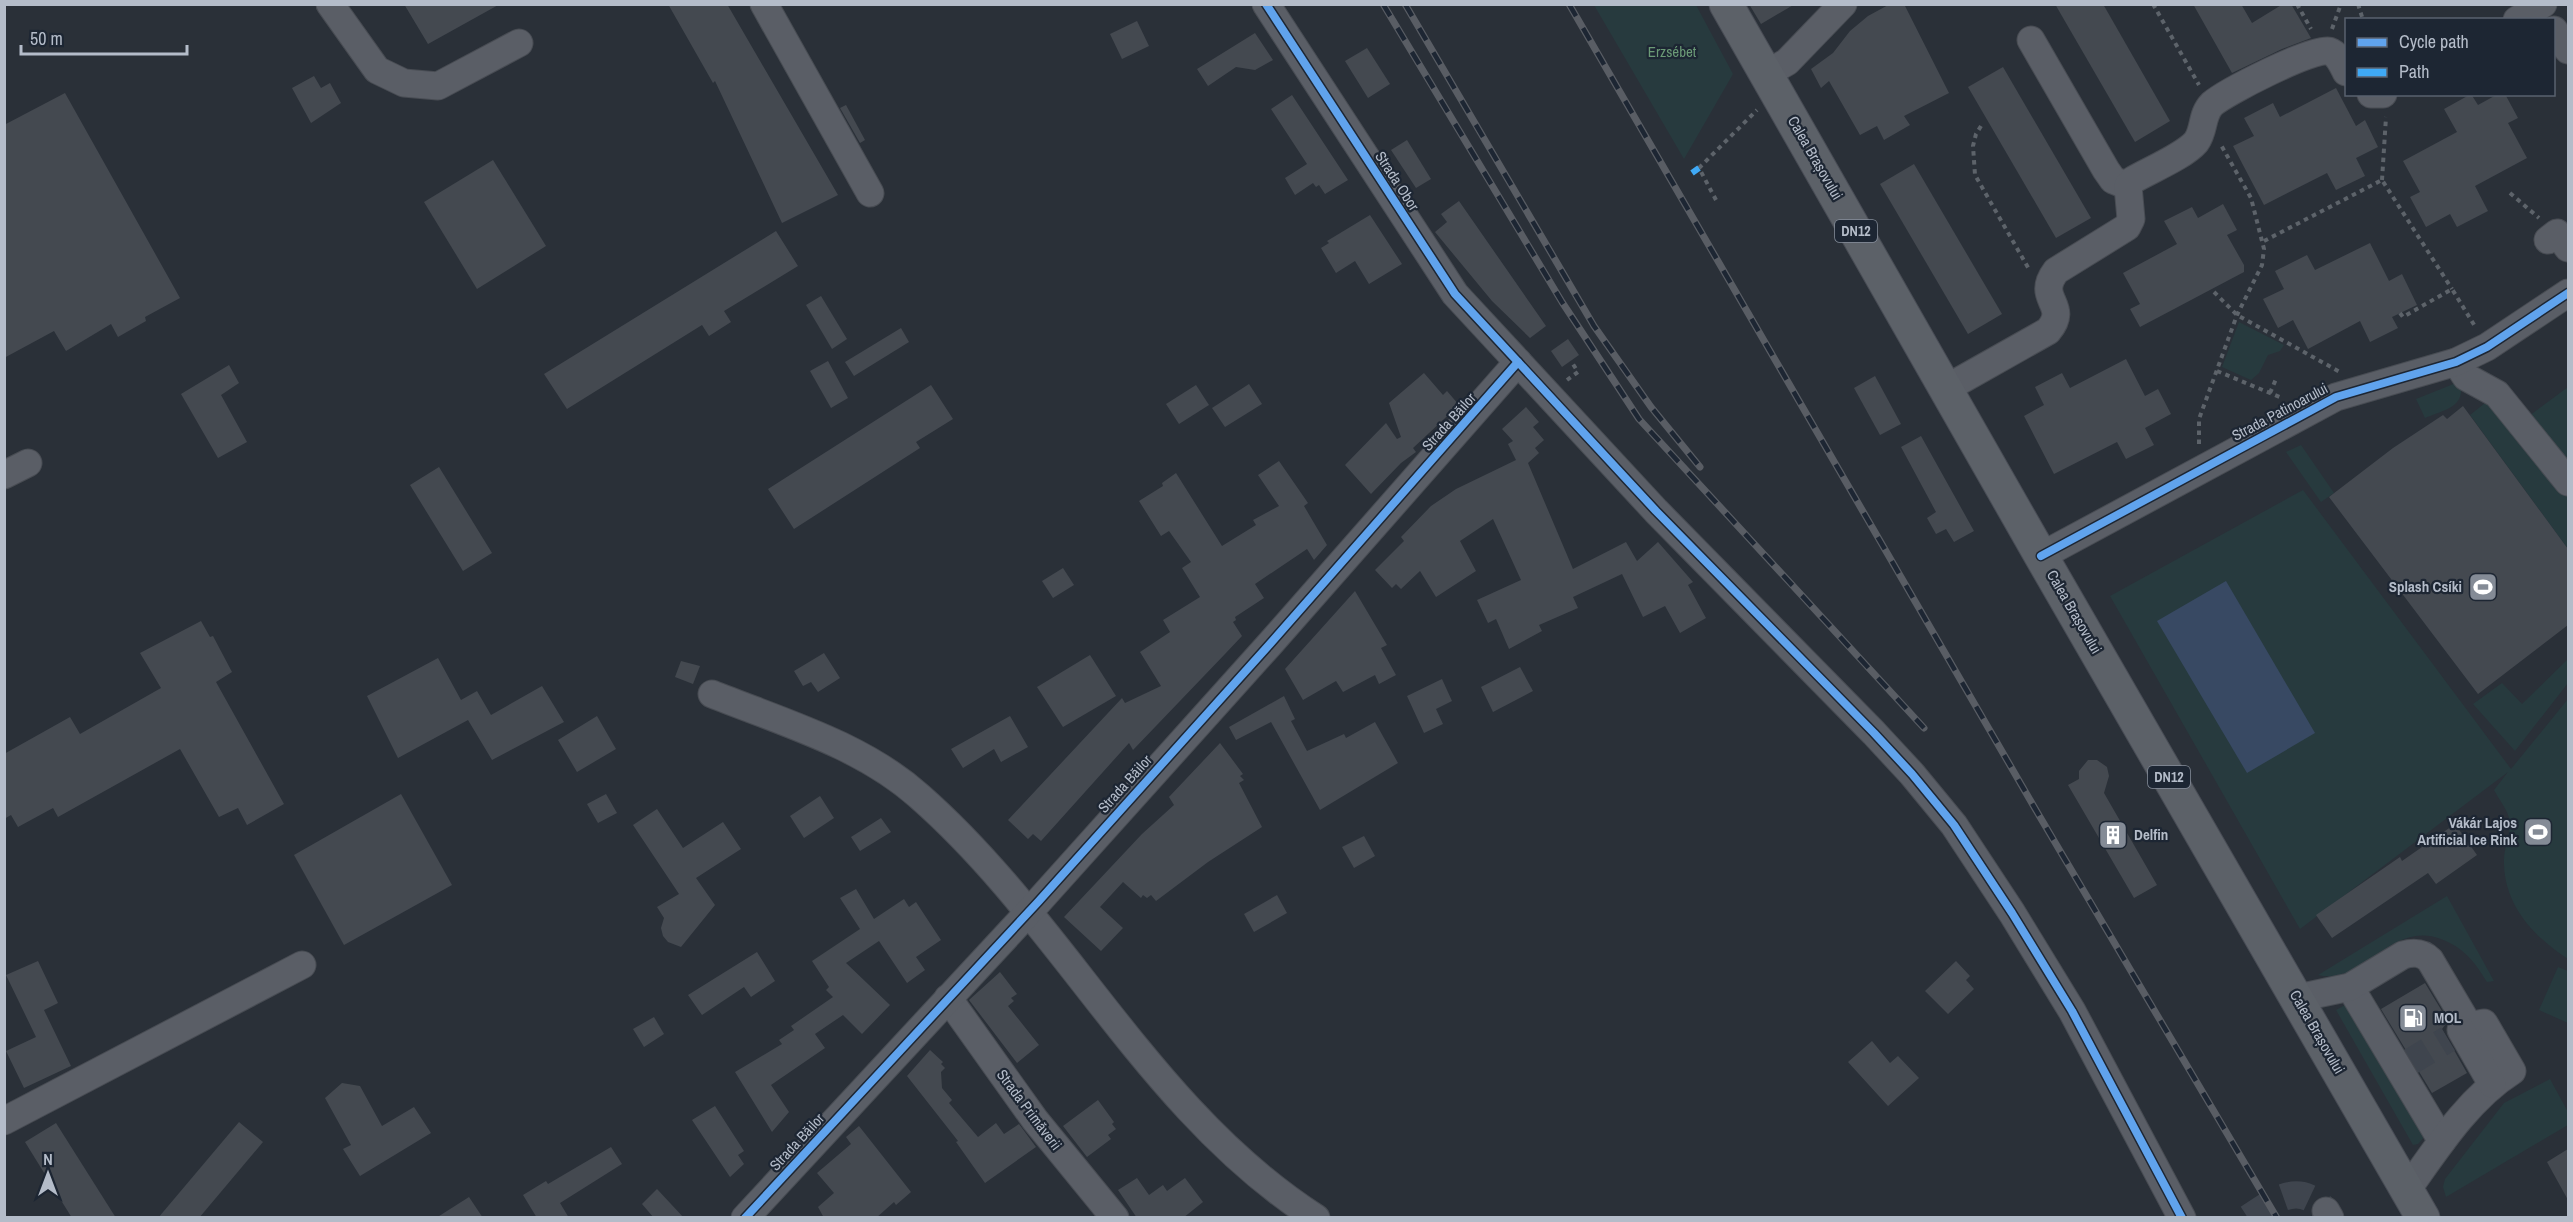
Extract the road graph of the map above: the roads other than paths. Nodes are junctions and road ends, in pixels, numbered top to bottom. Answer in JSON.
{"nodes":[{"id":1,"x":330,"y":4,"type":"edge"},
{"id":2,"x":764,"y":4,"type":"edge"},
{"id":3,"x":1266,"y":4,"type":"edge"},
{"id":4,"x":1726,"y":4,"type":"edge"},
{"id":5,"x":1843,"y":4,"type":"edge"},
{"id":6,"x":2555,"y":33,"type":"edge"},
{"id":7,"x":2031,"y":40,"type":"dead end"},
{"id":8,"x":519,"y":43,"type":"dead end"},
{"id":9,"x":2568,"y":50,"type":"edge"},
{"id":10,"x":2345,"y":70,"type":"edge"},
{"id":11,"x":1771,"y":82,"type":"junction"},
{"id":12,"x":2128,"y":186,"type":"junction"},
{"id":13,"x":870,"y":193,"type":"dead end"},
{"id":14,"x":2568,"y":293,"type":"edge"},
{"id":15,"x":1518,"y":362,"type":"junction"},
{"id":16,"x":2456,"y":362,"type":"junction"},
{"id":17,"x":1947,"y":388,"type":"junction"},
{"id":18,"x":2568,"y":482,"type":"edge"},
{"id":19,"x":2041,"y":556,"type":"junction"},
{"id":20,"x":712,"y":694,"type":"dead end"},
{"id":21,"x":1029,"y":911,"type":"junction"},
{"id":22,"x":302,"y":965,"type":"dead end"},
{"id":23,"x":2350,"y":987,"type":"junction"},
{"id":24,"x":948,"y":998,"type":"junction"},
{"id":25,"x":2298,"y":998,"type":"junction"},
{"id":26,"x":4,"y":1121,"type":"edge"},
{"id":27,"x":2442,"y":1141,"type":"junction"},
{"id":28,"x":2415,"y":1204,"type":"edge"},
{"id":29,"x":745,"y":1218,"type":"edge"},
{"id":30,"x":1115,"y":1218,"type":"edge"},
{"id":31,"x":1316,"y":1218,"type":"edge"},
{"id":32,"x":2182,"y":1218,"type":"edge"}],
"edges":[{"from":1,"to":8,"type":"street"},
{"from":2,"to":13,"type":"street"},
{"from":3,"to":15,"type":"street","name":"Strada Obor"},
{"from":4,"to":11,"type":"main road","name":"Calea Brașovului","number":"DN12"},
{"from":5,"to":11,"type":"street"},
{"from":6,"to":9,"type":"street"},
{"from":7,"to":12,"type":"street"},
{"from":10,"to":12,"type":"street"},
{"from":11,"to":17,"type":"main road","name":"Calea Brașovului","number":"DN12"},
{"from":12,"to":17,"type":"street"},
{"from":14,"to":16,"type":"street","name":"Strada Patinoarului"},
{"from":15,"to":21,"type":"street","name":"Strada Băilor"},
{"from":15,"to":32,"type":"street","name":"Strada Obor"},
{"from":16,"to":18,"type":"street"},
{"from":16,"to":19,"type":"street","name":"Strada Patinoarului"},
{"from":17,"to":19,"type":"main road","name":"Calea Brașovului","number":"DN12"},
{"from":19,"to":25,"type":"main road","name":"Calea Brașovului","number":"DN12"},
{"from":20,"to":21,"type":"street"},
{"from":21,"to":24,"type":"street","name":"Strada Băilor"},
{"from":21,"to":31,"type":"street"},
{"from":22,"to":26,"type":"street"},
{"from":23,"to":25,"type":"street"},
{"from":23,"to":27,"type":"street"},
{"from":23,"to":27,"type":"street"},
{"from":24,"to":29,"type":"street","name":"Strada Băilor"},
{"from":24,"to":30,"type":"street","name":"Strada Primăverii"},
{"from":25,"to":28,"type":"main road","name":"Calea Brașovului","number":"DN12"},
{"from":27,"to":28,"type":"street"}]}
